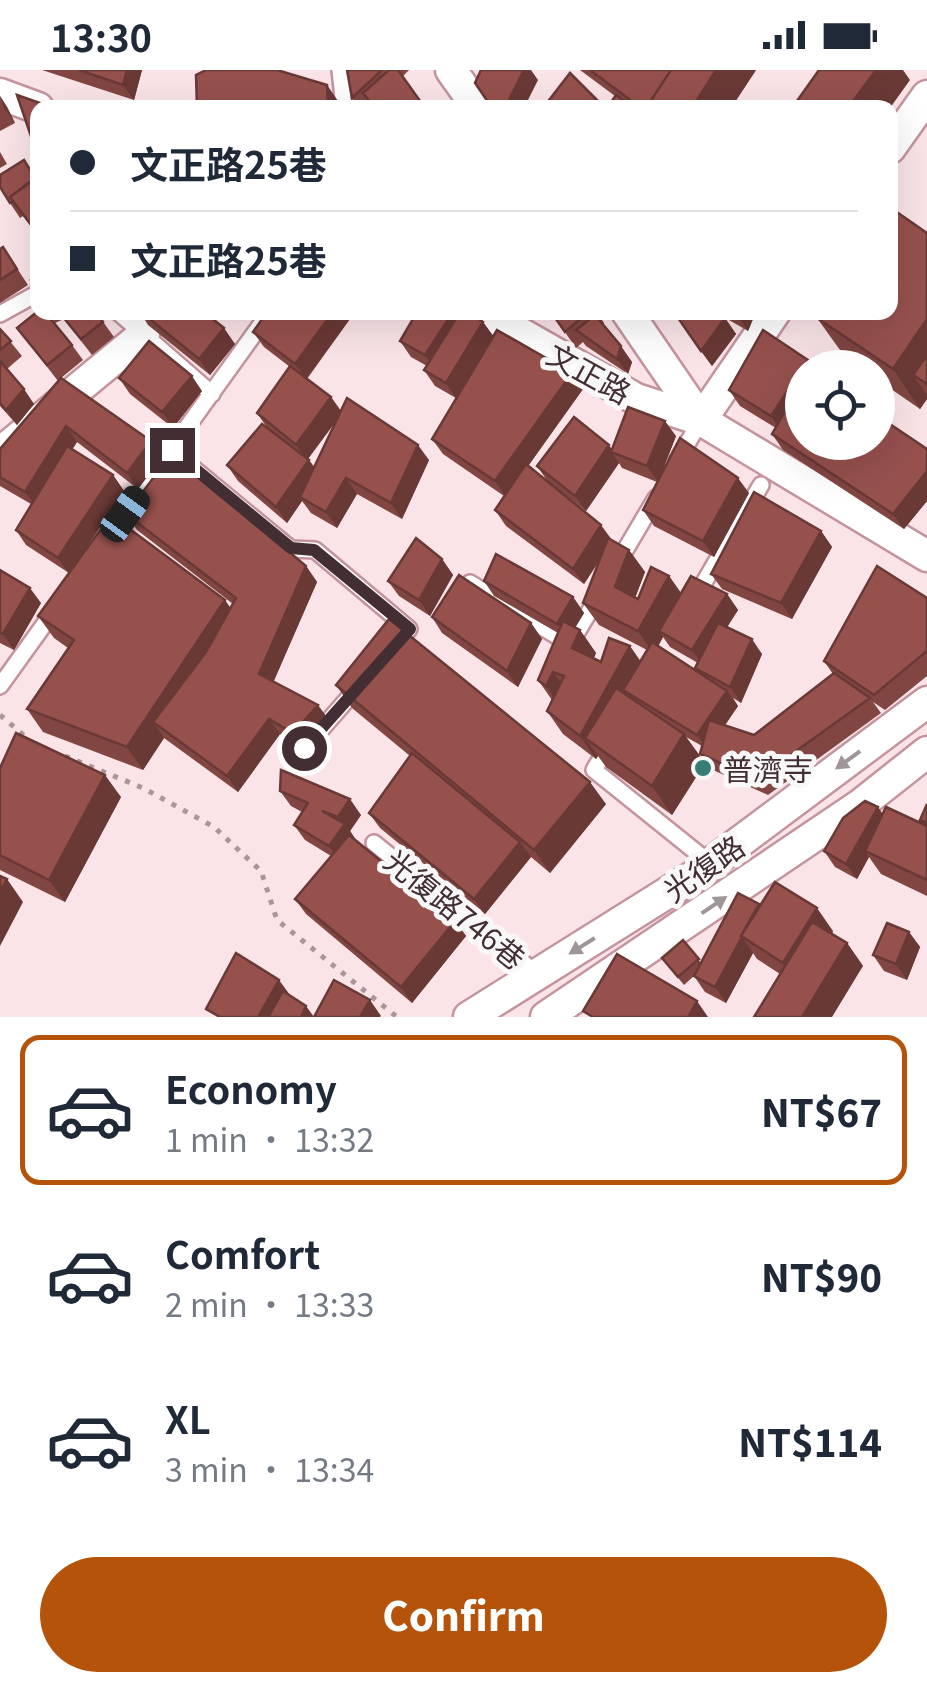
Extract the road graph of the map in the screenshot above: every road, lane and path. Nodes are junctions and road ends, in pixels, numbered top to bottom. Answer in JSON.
{"nodes":[{"id":1,"x":340,"y":70,"type":"edge"},
{"id":2,"x":451,"y":70,"type":"edge"},
{"id":3,"x":0,"y":94,"type":"edge"},
{"id":4,"x":927,"y":96,"type":"edge"},
{"id":5,"x":343,"y":100,"type":"edge"},
{"id":6,"x":472,"y":100,"type":"edge"},
{"id":7,"x":30,"y":105,"type":"edge"},
{"id":8,"x":898,"y":137,"type":"edge"},
{"id":9,"x":30,"y":297,"type":"edge"},
{"id":10,"x":0,"y":314,"type":"edge"},
{"id":11,"x":127,"y":320,"type":"edge"},
{"id":12,"x":264,"y":320,"type":"edge"},
{"id":13,"x":497,"y":320,"type":"edge"},
{"id":14,"x":632,"y":320,"type":"edge"},
{"id":15,"x":770,"y":320,"type":"edge"},
{"id":16,"x":144,"y":334,"type":"junction"},
{"id":17,"x":212,"y":394,"type":"junction"},
{"id":18,"x":701,"y":420,"type":"junction"},
{"id":19,"x":172,"y":450,"type":"junction"},
{"id":20,"x":0,"y":452,"type":"edge"},
{"id":21,"x":671,"y":472,"type":"edge"},
{"id":22,"x":761,"y":485,"type":"dead end"},
{"id":23,"x":661,"y":489,"type":"edge"},
{"id":24,"x":102,"y":546,"type":"edge"},
{"id":25,"x":927,"y":556,"type":"edge"},
{"id":26,"x":470,"y":583,"type":"edge"},
{"id":27,"x":67,"y":594,"type":"edge"},
{"id":28,"x":682,"y":619,"type":"edge"},
{"id":29,"x":377,"y":666,"type":"edge"},
{"id":30,"x":3,"y":676,"type":"edge"},
{"id":31,"x":365,"y":680,"type":"edge"},
{"id":32,"x":927,"y":702,"type":"edge"},
{"id":33,"x":0,"y":715,"type":"edge"},
{"id":34,"x":614,"y":736,"type":"edge"},
{"id":35,"x":33,"y":743,"type":"edge"},
{"id":36,"x":51,"y":750,"type":"edge"},
{"id":37,"x":927,"y":752,"type":"edge"},
{"id":38,"x":297,"y":756,"type":"dead end"},
{"id":39,"x":374,"y":843,"type":"dead end"},
{"id":40,"x":710,"y":864,"type":"junction"},
{"id":41,"x":538,"y":974,"type":"junction"},
{"id":42,"x":548,"y":1016,"type":"edge"},
{"id":43,"x":397,"y":1017,"type":"edge"},
{"id":44,"x":469,"y":1017,"type":"edge"}],
"edges":[{"from":1,"to":5,"type":"lane"},
{"from":2,"to":6,"type":"street"},
{"from":3,"to":7,"type":"street"},
{"from":4,"to":8,"type":"street"},
{"from":9,"to":10,"type":"lane"},
{"from":11,"to":16,"type":"lane"},
{"from":12,"to":17,"type":"lane"},
{"from":13,"to":18,"type":"street","name":"文正路"},
{"from":14,"to":18,"type":"street"},
{"from":15,"to":18,"type":"street"},
{"from":16,"to":17,"type":"lane"},
{"from":16,"to":20,"type":"street"},
{"from":17,"to":19,"type":"lane"},
{"from":18,"to":21,"type":"lane"},
{"from":18,"to":25,"type":"street"},
{"from":19,"to":24,"type":"lane"},
{"from":19,"to":29,"type":"lane"},
{"from":22,"to":28,"type":"lane"},
{"from":23,"to":26,"type":"lane"},
{"from":27,"to":30,"type":"lane"},
{"from":31,"to":38,"type":"lane"},
{"from":32,"to":40,"type":"street","name":"光復路","one_way":true},
{"from":33,"to":35,"type":"path"},
{"from":34,"to":40,"type":"lane"},
{"from":36,"to":43,"type":"path"},
{"from":42,"to":37,"type":"street","name":"光復路","one_way":true},
{"from":39,"to":41,"type":"lane","name":"光復路746巷"},
{"from":40,"to":41,"type":"street","name":"光復路","one_way":true},
{"from":41,"to":44,"type":"street","name":"光復路"}]}
